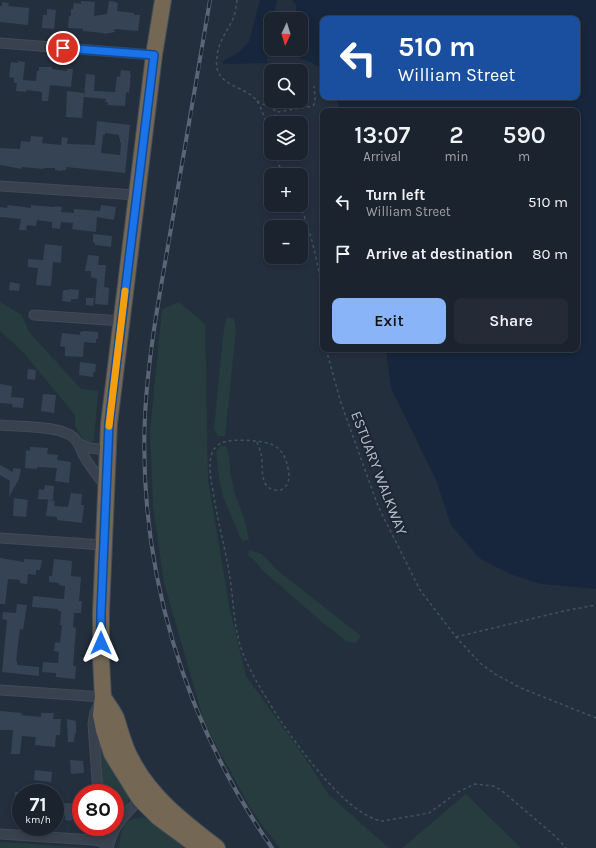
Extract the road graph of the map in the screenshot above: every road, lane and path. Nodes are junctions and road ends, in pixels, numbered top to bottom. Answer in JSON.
{"nodes":[{"id":1,"x":163,"y":0,"type":"edge"},
{"id":2,"x":237,"y":0,"type":"edge"},
{"id":3,"x":0,"y":43,"type":"edge"},
{"id":4,"x":154,"y":55,"type":"junction"},
{"id":5,"x":314,"y":86,"type":"dead end"},
{"id":6,"x":257,"y":101,"type":"junction"},
{"id":7,"x":278,"y":112,"type":"junction"},
{"id":8,"x":275,"y":116,"type":"edge"},
{"id":9,"x":264,"y":120,"type":"edge"},
{"id":10,"x":0,"y":186,"type":"edge"},
{"id":11,"x":137,"y":196,"type":"junction"},
{"id":12,"x":303,"y":212,"type":"edge"},
{"id":13,"x":320,"y":281,"type":"edge"},
{"id":14,"x":34,"y":315,"type":"dead end"},
{"id":15,"x":122,"y":321,"type":"junction"},
{"id":16,"x":327,"y":352,"type":"edge"},
{"id":17,"x":0,"y":425,"type":"edge"},
{"id":18,"x":257,"y":442,"type":"junction"},
{"id":19,"x":79,"y":444,"type":"junction"},
{"id":20,"x":108,"y":450,"type":"junction"},
{"id":21,"x":106,"y":488,"type":"junction"},
{"id":22,"x":0,"y":538,"type":"edge"},
{"id":23,"x":104,"y":545,"type":"junction"},
{"id":24,"x":596,"y":605,"type":"edge"},
{"id":25,"x":456,"y":637,"type":"junction"},
{"id":26,"x":0,"y":690,"type":"edge"},
{"id":27,"x":103,"y":697,"type":"junction"},
{"id":28,"x":596,"y":718,"type":"edge"},
{"id":29,"x":126,"y":749,"type":"junction"},
{"id":30,"x":97,"y":784,"type":"edge"},
{"id":31,"x":140,"y":799,"type":"junction"},
{"id":32,"x":0,"y":834,"type":"edge"},
{"id":33,"x":104,"y":836,"type":"edge"},
{"id":34,"x":108,"y":847,"type":"edge"},
{"id":35,"x":200,"y":848,"type":"edge"},
{"id":36,"x":217,"y":848,"type":"edge"},
{"id":37,"x":566,"y":848,"type":"edge"}],
"edges":[{"from":1,"to":4,"type":"highway"},
{"from":2,"to":6,"type":"path"},
{"from":3,"to":4,"type":"street"},
{"from":4,"to":11,"type":"highway"},
{"from":5,"to":7,"type":"path"},
{"from":6,"to":7,"type":"path"},
{"from":6,"to":9,"type":"path"},
{"from":7,"to":8,"type":"path"},
{"from":10,"to":11,"type":"street"},
{"from":11,"to":15,"type":"highway"},
{"from":12,"to":13,"type":"path"},
{"from":14,"to":15,"type":"street"},
{"from":15,"to":20,"type":"highway"},
{"from":16,"to":25,"type":"path","name":"ESTUARY WALKWAY"},
{"from":17,"to":19,"type":"street"},
{"from":18,"to":18,"type":"path"},
{"from":18,"to":37,"type":"path"},
{"from":19,"to":20,"type":"street"},
{"from":19,"to":21,"type":"street"},
{"from":20,"to":21,"type":"highway"},
{"from":21,"to":23,"type":"highway"},
{"from":22,"to":23,"type":"street"},
{"from":23,"to":27,"type":"highway"},
{"from":24,"to":25,"type":"path"},
{"from":25,"to":28,"type":"path","name":"ESTUARY WALKWAY"},
{"from":26,"to":27,"type":"street"},
{"from":27,"to":29,"type":"highway"},
{"from":27,"to":30,"type":"street"},
{"from":27,"to":31,"type":"highway"},
{"from":29,"to":31,"type":"street"},
{"from":29,"to":36,"type":"highway"},
{"from":31,"to":34,"type":"street"},
{"from":31,"to":35,"type":"highway"},
{"from":32,"to":34,"type":"street"},
{"from":33,"to":34,"type":"street"}]}
